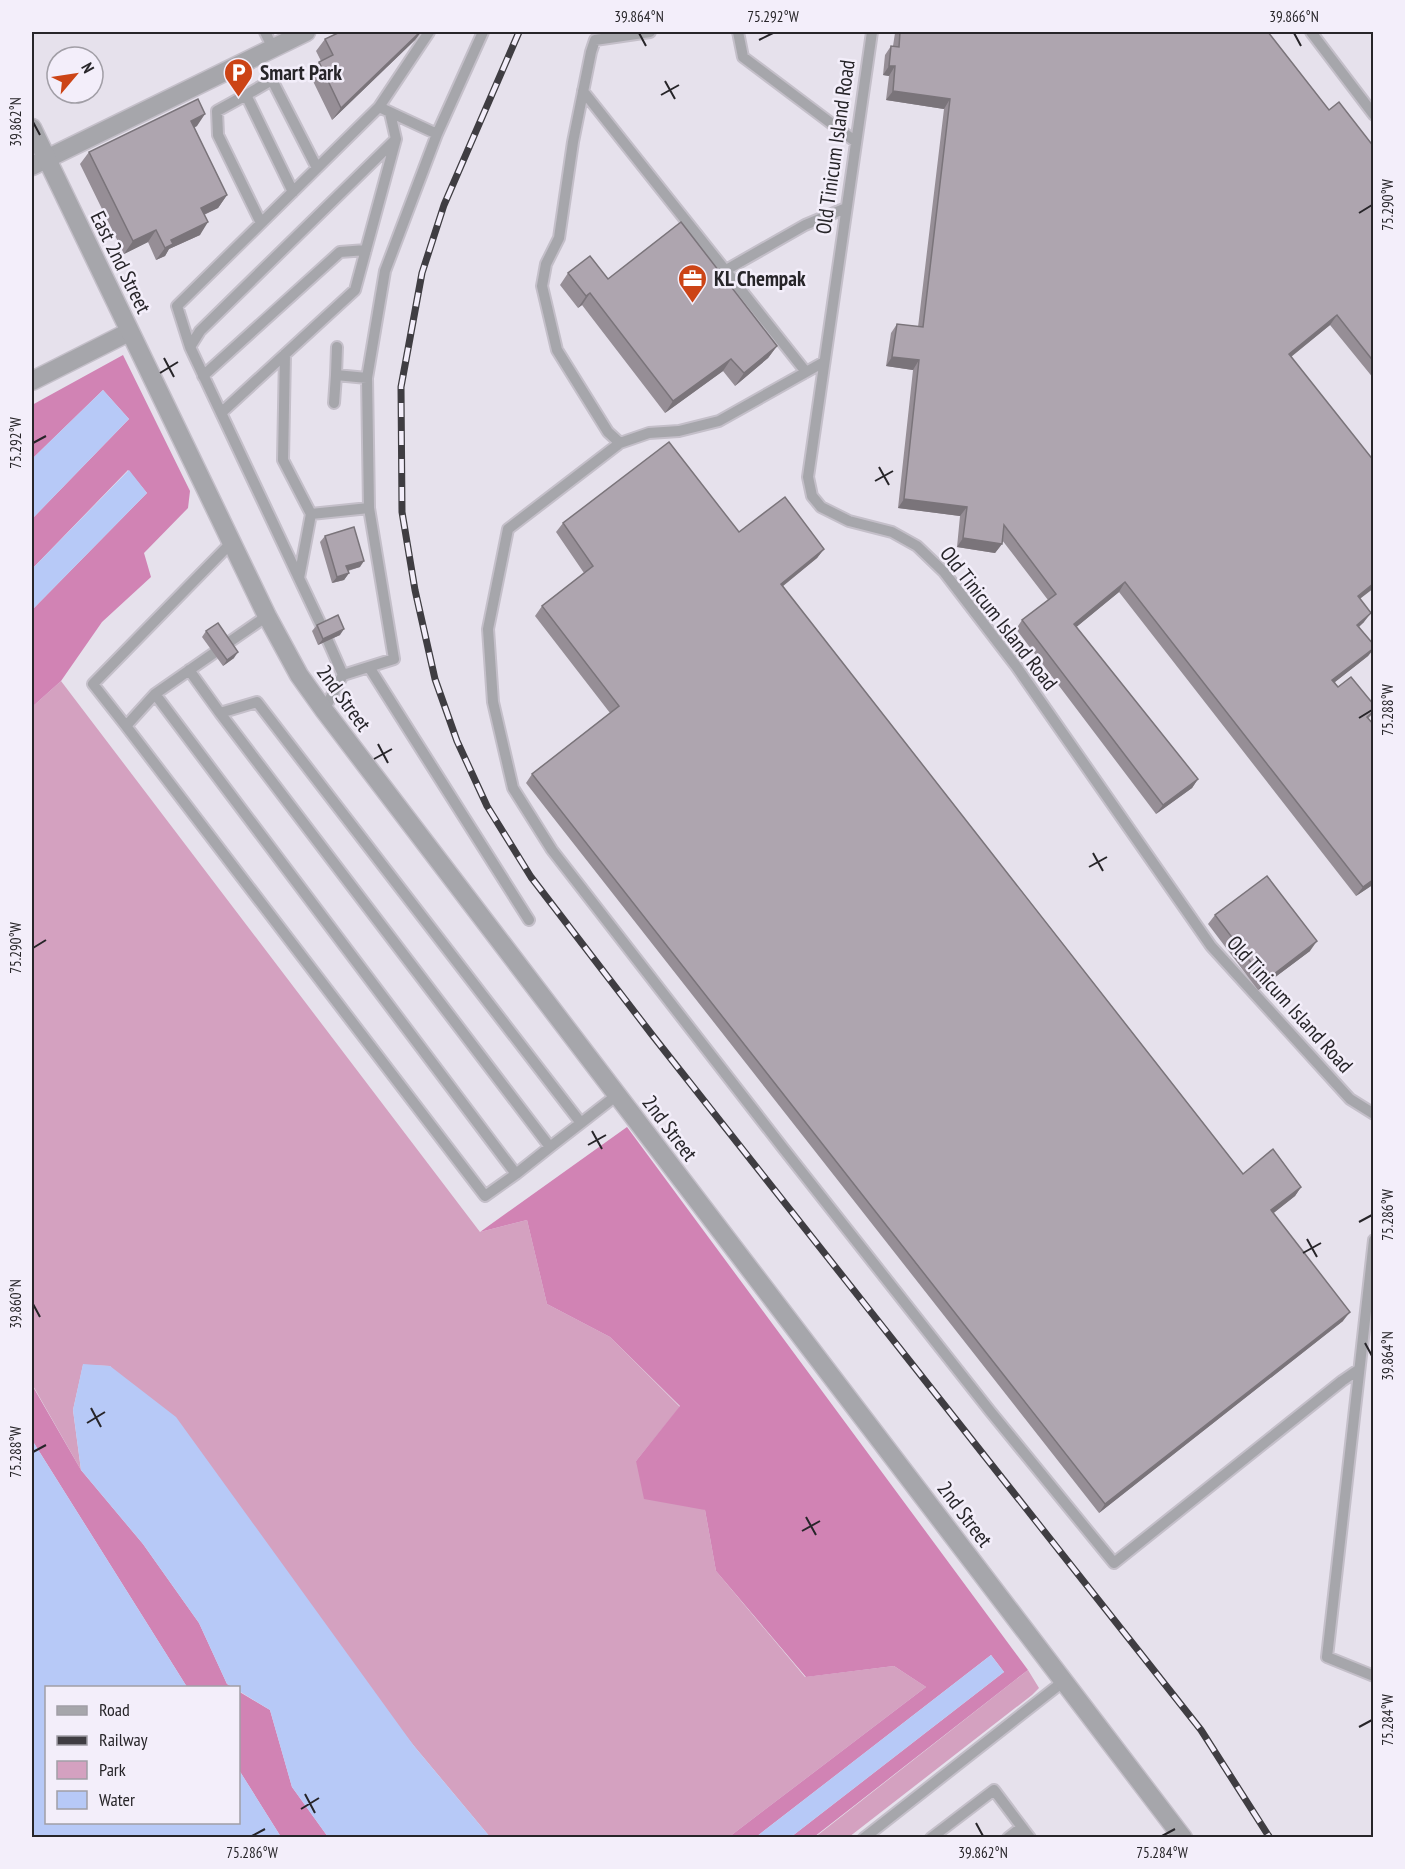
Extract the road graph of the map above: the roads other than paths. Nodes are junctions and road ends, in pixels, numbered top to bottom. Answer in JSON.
{"nodes":[{"id":1,"x":306,"y":32,"type":"edge"},
{"id":2,"x":429,"y":32,"type":"edge"},
{"id":3,"x":483,"y":32,"type":"edge"},
{"id":4,"x":650,"y":32,"type":"edge"},
{"id":5,"x":738,"y":32,"type":"edge"},
{"id":6,"x":872,"y":32,"type":"edge"},
{"id":7,"x":1311,"y":32,"type":"edge"},
{"id":8,"x":269,"y":40,"type":"edge"},
{"id":9,"x":583,"y":91,"type":"junction"},
{"id":10,"x":246,"y":95,"type":"junction"},
{"id":11,"x":379,"y":107,"type":"junction"},
{"id":12,"x":390,"y":113,"type":"junction"},
{"id":13,"x":1374,"y":115,"type":"edge"},
{"id":14,"x":32,"y":128,"type":"edge"},
{"id":15,"x":437,"y":134,"type":"junction"},
{"id":16,"x":396,"y":139,"type":"junction"},
{"id":17,"x":856,"y":142,"type":"junction"},
{"id":18,"x":39,"y":163,"type":"edge"},
{"id":19,"x":317,"y":168,"type":"junction"},
{"id":20,"x":293,"y":192,"type":"junction"},
{"id":21,"x":846,"y":208,"type":"junction"},
{"id":22,"x":261,"y":223,"type":"junction"},
{"id":23,"x":366,"y":250,"type":"junction"},
{"id":24,"x":726,"y":270,"type":"junction"},
{"id":25,"x":129,"y":332,"type":"junction"},
{"id":26,"x":190,"y":347,"type":"junction"},
{"id":27,"x":337,"y":347,"type":"dead end"},
{"id":28,"x":285,"y":354,"type":"junction"},
{"id":29,"x":824,"y":362,"type":"junction"},
{"id":30,"x":806,"y":372,"type":"junction"},
{"id":31,"x":203,"y":375,"type":"junction"},
{"id":32,"x":336,"y":375,"type":"junction"},
{"id":33,"x":367,"y":378,"type":"junction"},
{"id":34,"x":32,"y":381,"type":"edge"},
{"id":35,"x":334,"y":403,"type":"dead end"},
{"id":36,"x":221,"y":413,"type":"junction"},
{"id":37,"x":169,"y":416,"type":"joint"},
{"id":38,"x":620,"y":443,"type":"junction"},
{"id":39,"x":369,"y":508,"type":"junction"},
{"id":40,"x":311,"y":514,"type":"junction"},
{"id":41,"x":231,"y":543,"type":"junction"},
{"id":42,"x":298,"y":578,"type":"junction"},
{"id":43,"x":267,"y":616,"type":"junction"},
{"id":44,"x":322,"y":627,"type":"edge"},
{"id":45,"x":328,"y":640,"type":"edge"},
{"id":46,"x":225,"y":645,"type":"edge"},
{"id":47,"x":214,"y":653,"type":"edge"},
{"id":48,"x":369,"y":667,"type":"junction"},
{"id":49,"x":189,"y":670,"type":"junction"},
{"id":50,"x":343,"y":675,"type":"junction"},
{"id":51,"x":155,"y":694,"type":"junction"},
{"id":52,"x":324,"y":711,"type":"junction"},
{"id":53,"x":220,"y":713,"type":"junction"},
{"id":54,"x":126,"y":726,"type":"junction"},
{"id":55,"x":529,"y":920,"type":"dead end"},
{"id":56,"x":617,"y":1095,"type":"junction"},
{"id":57,"x":1374,"y":1114,"type":"edge"},
{"id":58,"x":581,"y":1123,"type":"junction"},
{"id":59,"x":550,"y":1148,"type":"junction"},
{"id":60,"x":516,"y":1174,"type":"junction"},
{"id":61,"x":1374,"y":1240,"type":"edge"},
{"id":62,"x":1358,"y":1370,"type":"junction"},
{"id":63,"x":1374,"y":1676,"type":"edge"},
{"id":64,"x":1064,"y":1681,"type":"junction"},
{"id":65,"x":1022,"y":1827,"type":"junction"},
{"id":66,"x":864,"y":1838,"type":"edge"},
{"id":67,"x":931,"y":1838,"type":"edge"},
{"id":68,"x":1008,"y":1838,"type":"edge"},
{"id":69,"x":1030,"y":1838,"type":"edge"},
{"id":70,"x":1183,"y":1838,"type":"edge"}],
"edges":[{"from":1,"to":8,"type":"street"},
{"from":2,"to":11,"type":"lane"},
{"from":3,"to":15,"type":"lane"},
{"from":4,"to":9,"type":"lane"},
{"from":5,"to":17,"type":"lane"},
{"from":6,"to":17,"type":"lane","name":"Old Tinicum Island Road"},
{"from":7,"to":13,"type":"lane"},
{"from":8,"to":18,"type":"street"},
{"from":9,"to":24,"type":"lane"},
{"from":9,"to":38,"type":"lane"},
{"from":10,"to":19,"type":"lane"},
{"from":10,"to":20,"type":"lane"},
{"from":10,"to":22,"type":"lane"},
{"from":11,"to":12,"type":"lane"},
{"from":11,"to":19,"type":"lane"},
{"from":12,"to":15,"type":"lane"},
{"from":12,"to":16,"type":"lane"},
{"from":14,"to":18,"type":"street","name":"East 2nd Street"},
{"from":15,"to":33,"type":"lane"},
{"from":16,"to":23,"type":"lane"},
{"from":16,"to":26,"type":"lane"},
{"from":17,"to":21,"type":"lane","name":"Old Tinicum Island Road"},
{"from":18,"to":25,"type":"street","name":"East 2nd Street"},
{"from":19,"to":20,"type":"lane"},
{"from":20,"to":22,"type":"lane"},
{"from":21,"to":24,"type":"lane"},
{"from":21,"to":29,"type":"lane","name":"Old Tinicum Island Road"},
{"from":22,"to":26,"type":"lane"},
{"from":23,"to":28,"type":"lane"},
{"from":23,"to":31,"type":"lane"},
{"from":24,"to":30,"type":"lane"},
{"from":25,"to":34,"type":"street"},
{"from":25,"to":37,"type":"street","name":"East 2nd Street"},
{"from":26,"to":31,"type":"lane"},
{"from":27,"to":32,"type":"lane"},
{"from":28,"to":36,"type":"lane"},
{"from":28,"to":40,"type":"lane"},
{"from":29,"to":30,"type":"lane"},
{"from":29,"to":57,"type":"lane","name":"Old Tinicum Island Road"},
{"from":30,"to":38,"type":"lane"},
{"from":31,"to":36,"type":"lane"},
{"from":32,"to":33,"type":"lane"},
{"from":32,"to":35,"type":"lane"},
{"from":33,"to":39,"type":"lane"},
{"from":36,"to":42,"type":"lane"},
{"from":37,"to":41,"type":"street","name":"2nd Street"},
{"from":38,"to":62,"type":"lane"},
{"from":39,"to":40,"type":"lane"},
{"from":39,"to":48,"type":"lane"},
{"from":40,"to":42,"type":"lane"},
{"from":41,"to":43,"type":"street","name":"2nd Street"},
{"from":41,"to":54,"type":"lane"},
{"from":42,"to":44,"type":"lane"},
{"from":43,"to":46,"type":"lane"},
{"from":43,"to":52,"type":"street","name":"2nd Street"},
{"from":45,"to":50,"type":"lane"},
{"from":47,"to":49,"type":"lane"},
{"from":48,"to":50,"type":"lane"},
{"from":48,"to":55,"type":"lane"},
{"from":49,"to":51,"type":"lane"},
{"from":49,"to":53,"type":"lane"},
{"from":50,"to":52,"type":"lane"},
{"from":51,"to":54,"type":"lane"},
{"from":51,"to":60,"type":"lane"},
{"from":52,"to":56,"type":"street","name":"2nd Street"},
{"from":53,"to":58,"type":"lane"},
{"from":53,"to":59,"type":"lane"},
{"from":54,"to":60,"type":"lane"},
{"from":56,"to":58,"type":"lane"},
{"from":56,"to":64,"type":"street","name":"2nd Street"},
{"from":58,"to":59,"type":"lane"},
{"from":59,"to":60,"type":"lane"},
{"from":61,"to":62,"type":"lane"},
{"from":62,"to":63,"type":"lane"},
{"from":64,"to":66,"type":"lane"},
{"from":64,"to":70,"type":"street","name":"2nd Street"},
{"from":65,"to":67,"type":"lane"},
{"from":65,"to":68,"type":"lane"},
{"from":65,"to":69,"type":"lane"}]}
